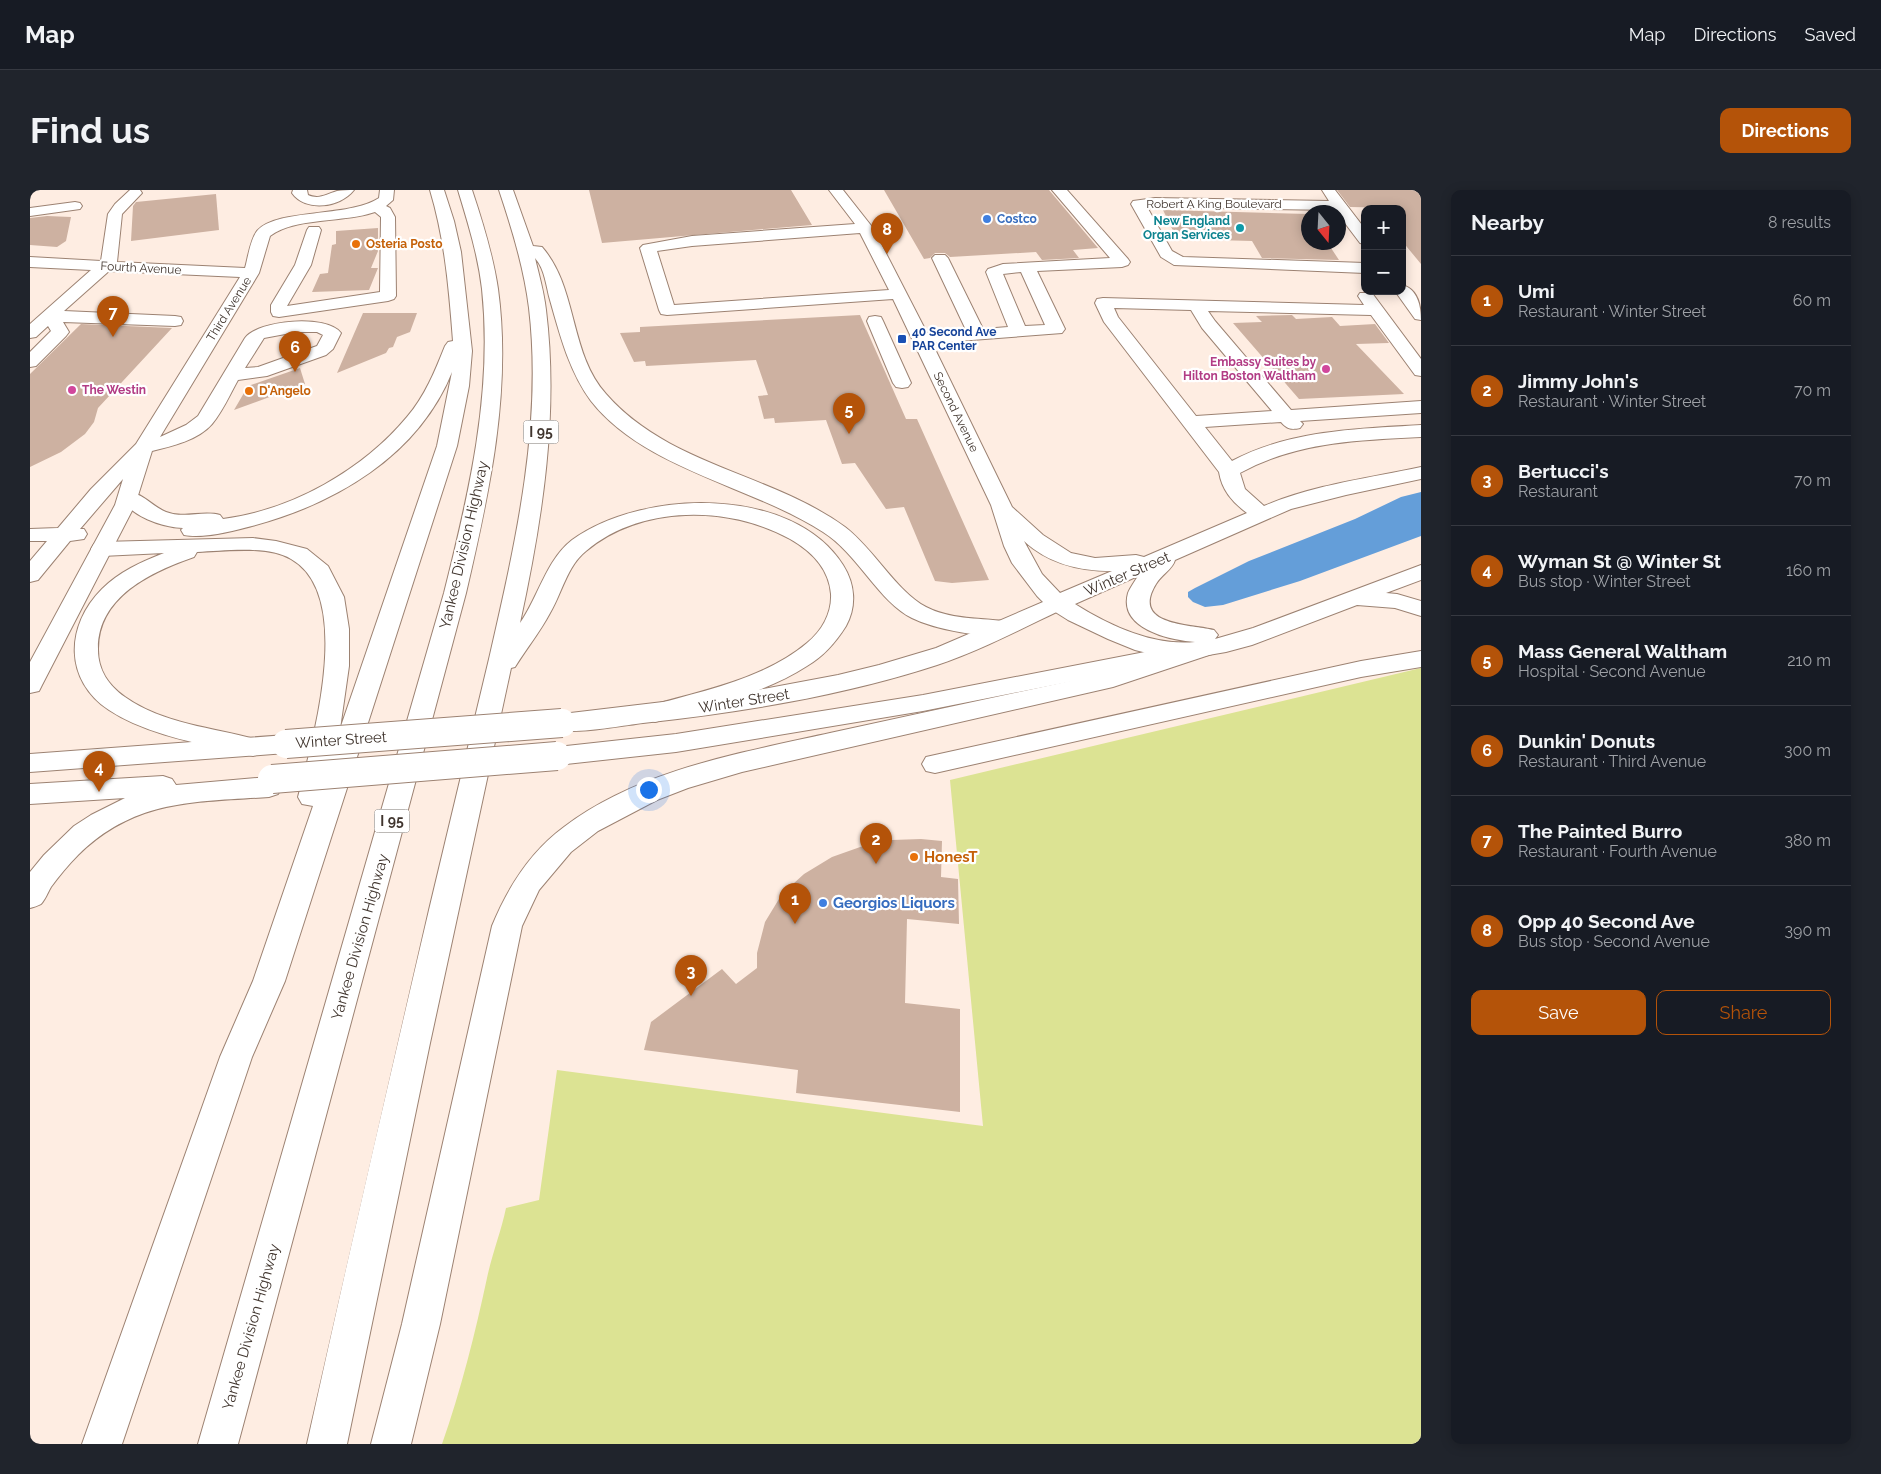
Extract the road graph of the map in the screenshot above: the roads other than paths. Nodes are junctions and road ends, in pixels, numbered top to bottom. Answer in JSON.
{"nodes":[{"id":1,"x":300,"y":190,"type":"edge"},
{"id":2,"x":348,"y":190,"type":"edge"},
{"id":3,"x":387,"y":190,"type":"edge"},
{"id":4,"x":436,"y":190,"type":"edge"},
{"id":5,"x":465,"y":190,"type":"edge"},
{"id":6,"x":506,"y":190,"type":"edge"},
{"id":7,"x":836,"y":190,"type":"edge"},
{"id":8,"x":1058,"y":190,"type":"edge"},
{"id":9,"x":1327,"y":190,"type":"edge"},
{"id":10,"x":81,"y":192,"type":"dead end"},
{"id":11,"x":135,"y":193,"type":"dead end"},
{"id":12,"x":1301,"y":205,"type":"edge"},
{"id":13,"x":1338,"y":205,"type":"edge"},
{"id":14,"x":376,"y":207,"type":"junction"},
{"id":15,"x":30,"y":212,"type":"edge"},
{"id":16,"x":1346,"y":215,"type":"edge"},
{"id":17,"x":866,"y":228,"type":"junction"},
{"id":18,"x":314,"y":230,"type":"dead end"},
{"id":19,"x":521,"y":231,"type":"junction"},
{"id":20,"x":1361,"y":235,"type":"edge"},
{"id":21,"x":940,"y":258,"type":"dead end"},
{"id":22,"x":30,"y":262,"type":"edge"},
{"id":23,"x":104,"y":266,"type":"junction"},
{"id":24,"x":1028,"y":267,"type":"junction"},
{"id":25,"x":1361,"y":268,"type":"edge"},
{"id":26,"x":257,"y":271,"type":"junction"},
{"id":27,"x":1097,"y":286,"type":"dead end"},
{"id":28,"x":1421,"y":288,"type":"edge"},
{"id":29,"x":1406,"y":289,"type":"edge"},
{"id":30,"x":1354,"y":293,"type":"dead end"},
{"id":31,"x":899,"y":294,"type":"junction"},
{"id":32,"x":1406,"y":294,"type":"edge"},
{"id":33,"x":1104,"y":303,"type":"junction"},
{"id":34,"x":1197,"y":306,"type":"junction"},
{"id":35,"x":1377,"y":310,"type":"junction"},
{"id":36,"x":1421,"y":315,"type":"edge"},
{"id":37,"x":51,"y":316,"type":"junction"},
{"id":38,"x":912,"y":320,"type":"junction"},
{"id":39,"x":459,"y":328,"type":"junction"},
{"id":40,"x":1018,"y":332,"type":"junction"},
{"id":41,"x":30,"y":333,"type":"edge"},
{"id":42,"x":977,"y":335,"type":"junction"},
{"id":43,"x":228,"y":338,"type":"junction"},
{"id":44,"x":921,"y":339,"type":"junction"},
{"id":45,"x":930,"y":357,"type":"junction"},
{"id":46,"x":886,"y":360,"type":"junction"},
{"id":47,"x":30,"y":362,"type":"edge"},
{"id":48,"x":1421,"y":371,"type":"edge"},
{"id":49,"x":232,"y":375,"type":"junction"},
{"id":50,"x":902,"y":382,"type":"dead end"},
{"id":51,"x":1421,"y":407,"type":"edge"},
{"id":52,"x":1284,"y":415,"type":"junction"},
{"id":53,"x":1190,"y":422,"type":"junction"},
{"id":54,"x":1421,"y":431,"type":"edge"},
{"id":55,"x":1314,"y":441,"type":"junction"},
{"id":56,"x":144,"y":447,"type":"junction"},
{"id":57,"x":1229,"y":471,"type":"junction"},
{"id":58,"x":1421,"y":473,"type":"edge"},
{"id":59,"x":344,"y":482,"type":"junction"},
{"id":60,"x":129,"y":497,"type":"junction"},
{"id":61,"x":1001,"y":505,"type":"junction"},
{"id":62,"x":1262,"y":514,"type":"junction"},
{"id":63,"x":30,"y":535,"type":"edge"},
{"id":64,"x":107,"y":541,"type":"junction"},
{"id":65,"x":48,"y":544,"type":"edge"},
{"id":66,"x":208,"y":545,"type":"junction"},
{"id":67,"x":1177,"y":553,"type":"junction"},
{"id":68,"x":1421,"y":572,"type":"edge"},
{"id":69,"x":30,"y":576,"type":"edge"},
{"id":70,"x":1349,"y":600,"type":"junction"},
{"id":71,"x":1057,"y":603,"type":"junction"},
{"id":72,"x":1421,"y":609,"type":"edge"},
{"id":73,"x":1291,"y":622,"type":"junction"},
{"id":74,"x":1003,"y":628,"type":"junction"},
{"id":75,"x":1207,"y":648,"type":"junction"},
{"id":76,"x":1421,"y":659,"type":"edge"},
{"id":77,"x":497,"y":675,"type":"junction"},
{"id":78,"x":30,"y":685,"type":"edge"},
{"id":79,"x":655,"y":713,"type":"junction"},
{"id":80,"x":253,"y":747,"type":"junction"},
{"id":81,"x":30,"y":762,"type":"edge"},
{"id":82,"x":935,"y":764,"type":"dead end"},
{"id":83,"x":271,"y":783,"type":"junction"},
{"id":84,"x":30,"y":794,"type":"edge"},
{"id":85,"x":30,"y":896,"type":"edge"},
{"id":86,"x":236,"y":1057,"type":"junction"},
{"id":87,"x":102,"y":1444,"type":"edge"},
{"id":88,"x":218,"y":1444,"type":"edge"},
{"id":89,"x":327,"y":1444,"type":"edge"},
{"id":90,"x":391,"y":1444,"type":"edge"}],
"edges":[{"from":1,"to":2,"type":"main road"},
{"from":3,"to":14,"type":"main road"},
{"from":4,"to":39,"type":"main road"},
{"from":5,"to":88,"type":"main road","name":"Yankee Division Highway","number":"I 95"},
{"from":6,"to":19,"type":"main road","number":"I 95"},
{"from":7,"to":17,"type":"main road","name":"Second Avenue"},
{"from":8,"to":24,"type":"main road"},
{"from":9,"to":13,"type":"main road"},
{"from":10,"to":15,"type":"main road"},
{"from":11,"to":23,"type":"main road"},
{"from":12,"to":25,"type":"main road","name":"Robert A King Boulevard"},
{"from":14,"to":18,"type":"main road"},
{"from":14,"to":26,"type":"main road","name":"Third Avenue"},
{"from":16,"to":20,"type":"main road"},
{"from":17,"to":31,"type":"main road","name":"Second Avenue"},
{"from":17,"to":31,"type":"main road"},
{"from":19,"to":74,"type":"main road"},
{"from":19,"to":77,"type":"main road","number":"I 95"},
{"from":21,"to":42,"type":"main road"},
{"from":22,"to":23,"type":"main road","name":"Fourth Avenue"},
{"from":23,"to":26,"type":"main road","name":"Fourth Avenue"},
{"from":23,"to":37,"type":"main road"},
{"from":24,"to":40,"type":"main road"},
{"from":24,"to":40,"type":"main road"},
{"from":26,"to":43,"type":"main road","name":"Third Avenue"},
{"from":27,"to":33,"type":"main road"},
{"from":28,"to":29,"type":"main road"},
{"from":30,"to":35,"type":"main road"},
{"from":31,"to":38,"type":"main road","name":"Second Avenue"},
{"from":32,"to":36,"type":"main road"},
{"from":33,"to":34,"type":"main road"},
{"from":33,"to":53,"type":"main road"},
{"from":34,"to":35,"type":"main road"},
{"from":34,"to":52,"type":"main road"},
{"from":35,"to":48,"type":"main road"},
{"from":37,"to":41,"type":"main road"},
{"from":37,"to":43,"type":"main road"},
{"from":37,"to":47,"type":"main road"},
{"from":38,"to":44,"type":"main road","name":"Second Avenue"},
{"from":38,"to":46,"type":"main road"},
{"from":39,"to":59,"type":"main road"},
{"from":39,"to":86,"type":"main road"},
{"from":40,"to":42,"type":"main road"},
{"from":42,"to":44,"type":"main road"},
{"from":43,"to":49,"type":"main road"},
{"from":43,"to":49,"type":"main road"},
{"from":43,"to":56,"type":"main road","name":"Third Avenue"},
{"from":44,"to":45,"type":"main road","name":"Second Avenue"},
{"from":45,"to":46,"type":"main road"},
{"from":45,"to":61,"type":"main road","name":"Second Avenue"},
{"from":46,"to":50,"type":"main road"},
{"from":49,"to":56,"type":"main road"},
{"from":51,"to":52,"type":"main road"},
{"from":52,"to":53,"type":"main road"},
{"from":52,"to":55,"type":"main road"},
{"from":53,"to":57,"type":"main road"},
{"from":54,"to":55,"type":"main road"},
{"from":55,"to":57,"type":"main road"},
{"from":56,"to":60,"type":"main road","name":"Third Avenue"},
{"from":56,"to":65,"type":"main road","name":"Third Avenue"},
{"from":57,"to":62,"type":"main road"},
{"from":58,"to":62,"type":"main road","name":"Winter Street"},
{"from":59,"to":60,"type":"main road"},
{"from":59,"to":64,"type":"main road"},
{"from":60,"to":64,"type":"main road","name":"Third Avenue"},
{"from":61,"to":67,"type":"main road","name":"Second Avenue"},
{"from":61,"to":71,"type":"main road","name":"Second Avenue"},
{"from":62,"to":67,"type":"main road","name":"Winter Street"},
{"from":63,"to":65,"type":"main road"},
{"from":64,"to":65,"type":"main road"},
{"from":64,"to":66,"type":"main road"},
{"from":64,"to":78,"type":"main road","name":"Third Avenue"},
{"from":65,"to":69,"type":"main road","name":"Third Avenue"},
{"from":66,"to":80,"type":"main road"},
{"from":66,"to":86,"type":"main road"},
{"from":67,"to":71,"type":"main road","name":"Winter Street"},
{"from":67,"to":73,"type":"main road"},
{"from":68,"to":70,"type":"main road","name":"Winter Street"},
{"from":70,"to":72,"type":"main road"},
{"from":70,"to":73,"type":"main road","name":"Winter Street"},
{"from":71,"to":74,"type":"main road","name":"Winter Street"},
{"from":71,"to":75,"type":"main road","name":"Second Avenue"},
{"from":73,"to":75,"type":"main road","name":"Winter Street"},
{"from":74,"to":79,"type":"main road","name":"Winter Street"},
{"from":75,"to":83,"type":"main road","name":"Winter Street","bridge":true},
{"from":75,"to":90,"type":"main road"},
{"from":76,"to":82,"type":"main road"},
{"from":77,"to":79,"type":"main road"},
{"from":77,"to":89,"type":"main road","number":"I 95"},
{"from":79,"to":80,"type":"main road","name":"Winter Street","bridge":true},
{"from":80,"to":81,"type":"main road","name":"Winter Street"},
{"from":83,"to":84,"type":"main road"},
{"from":83,"to":85,"type":"main road"},
{"from":86,"to":87,"type":"main road"}]}
